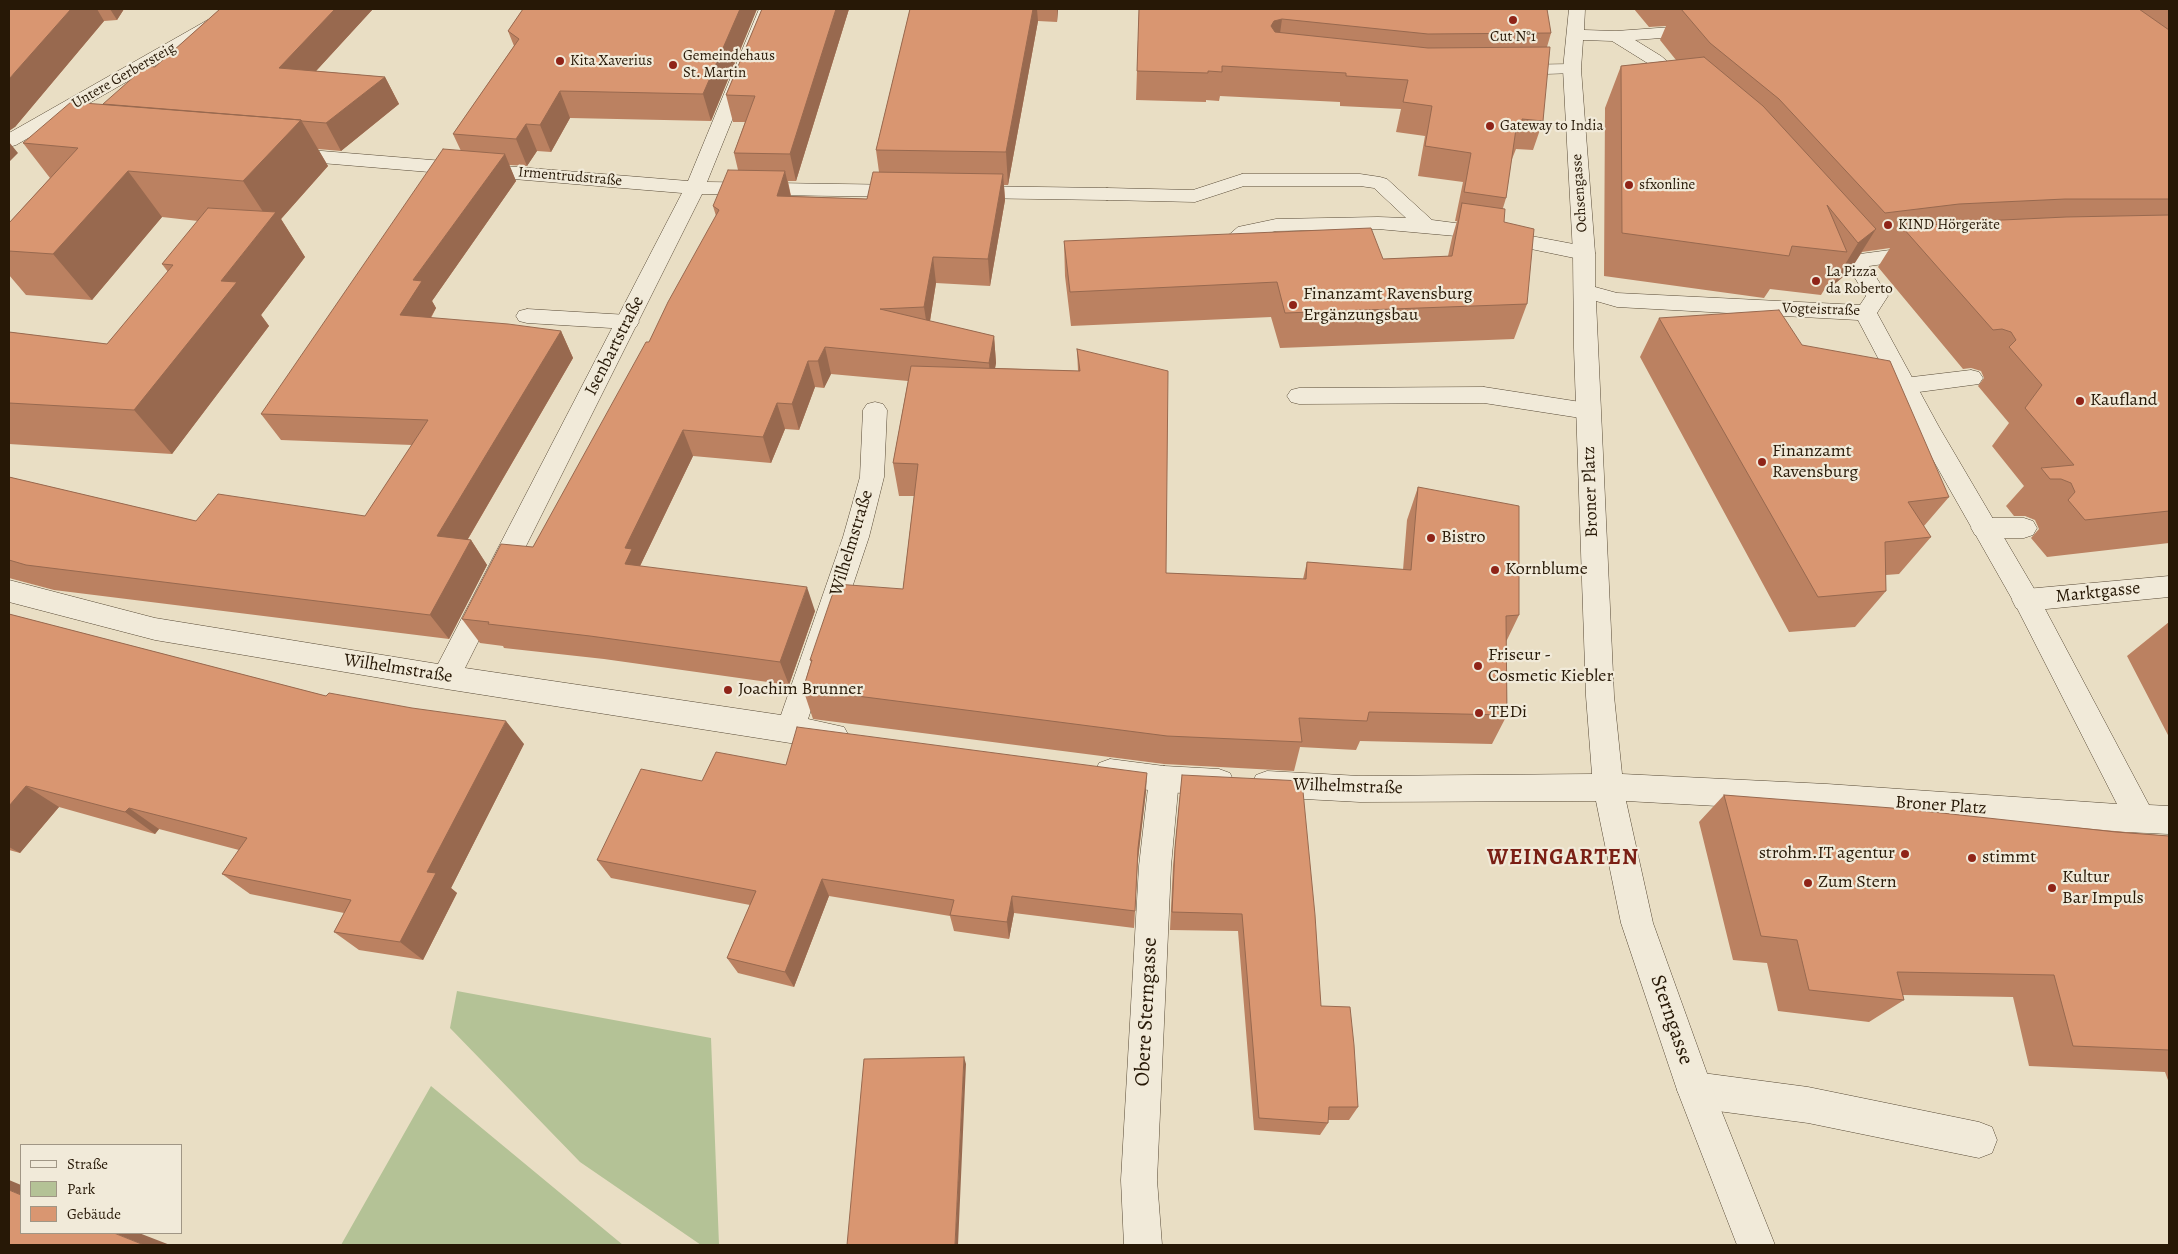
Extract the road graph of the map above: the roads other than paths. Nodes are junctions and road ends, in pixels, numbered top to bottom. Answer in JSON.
{"nodes":[{"id":1,"x":238,"y":9,"type":"edge"},
{"id":2,"x":768,"y":9,"type":"edge"},
{"id":3,"x":1577,"y":9,"type":"edge"},
{"id":4,"x":1697,"y":12,"type":"edge"},
{"id":5,"x":1574,"y":35,"type":"junction"},
{"id":6,"x":1616,"y":36,"type":"junction"},
{"id":7,"x":1572,"y":69,"type":"junction"},
{"id":8,"x":1496,"y":70,"type":"edge"},
{"id":9,"x":1699,"y":98,"type":"edge"},
{"id":10,"x":36,"y":127,"type":"junction"},
{"id":11,"x":63,"y":135,"type":"edge"},
{"id":12,"x":9,"y":142,"type":"edge"},
{"id":13,"x":270,"y":153,"type":"edge"},
{"id":14,"x":695,"y":188,"type":"junction"},
{"id":15,"x":923,"y":191,"type":"edge"},
{"id":16,"x":953,"y":192,"type":"edge"},
{"id":17,"x":1819,"y":221,"type":"edge"},
{"id":18,"x":1426,"y":226,"type":"junction"},
{"id":19,"x":1221,"y":251,"type":"edge"},
{"id":20,"x":1942,"y":251,"type":"edge"},
{"id":21,"x":1584,"y":254,"type":"junction"},
{"id":22,"x":1855,"y":261,"type":"junction"},
{"id":23,"x":1583,"y":291,"type":"junction"},
{"id":24,"x":1866,"y":313,"type":"junction"},
{"id":25,"x":527,"y":316,"type":"dead end"},
{"id":26,"x":628,"y":322,"type":"junction"},
{"id":27,"x":1585,"y":348,"type":"joint"},
{"id":28,"x":1971,"y":378,"type":"dead end"},
{"id":29,"x":1904,"y":386,"type":"junction"},
{"id":30,"x":1299,"y":396,"type":"dead end"},
{"id":31,"x":875,"y":410,"type":"dead end"},
{"id":32,"x":1587,"y":411,"type":"junction"},
{"id":33,"x":1984,"y":528,"type":"junction"},
{"id":34,"x":2024,"y":528,"type":"dead end"},
{"id":35,"x":2169,"y":586,"type":"edge"},
{"id":36,"x":9,"y":591,"type":"edge"},
{"id":37,"x":2026,"y":600,"type":"junction"},
{"id":38,"x":446,"y":677,"type":"junction"},
{"id":39,"x":790,"y":730,"type":"junction"},
{"id":40,"x":860,"y":739,"type":"edge"},
{"id":41,"x":1086,"y":769,"type":"edge"},
{"id":42,"x":1164,"y":779,"type":"junction"},
{"id":43,"x":1608,"y":788,"type":"junction"},
{"id":44,"x":2140,"y":818,"type":"junction"},
{"id":45,"x":2169,"y":820,"type":"edge"},
{"id":46,"x":1695,"y":1090,"type":"junction"},
{"id":47,"x":1979,"y":1140,"type":"dead end"},
{"id":48,"x":1144,"y":1245,"type":"edge"},
{"id":49,"x":1756,"y":1245,"type":"edge"}],
"edges":[{"from":1,"to":10,"type":"street","name":"Untere Gerbersteig"},
{"from":2,"to":14,"type":"street","name":"Isenbartstraße"},
{"from":3,"to":5,"type":"street","name":"Ochsengasse"},
{"from":4,"to":6,"type":"street"},
{"from":5,"to":6,"type":"street"},
{"from":5,"to":7,"type":"street","name":"Ochsengasse"},
{"from":6,"to":9,"type":"street"},
{"from":7,"to":8,"type":"street"},
{"from":7,"to":21,"type":"street","name":"Ochsengasse"},
{"from":10,"to":11,"type":"street"},
{"from":10,"to":12,"type":"street","name":"Untere Gerbersteig"},
{"from":13,"to":14,"type":"street","name":"Irmentrudstraße"},
{"from":14,"to":15,"type":"street","name":"Irmentrudstraße"},
{"from":14,"to":26,"type":"street","name":"Isenbartstraße"},
{"from":16,"to":18,"type":"street"},
{"from":17,"to":22,"type":"street","name":"Vogteistraße"},
{"from":18,"to":19,"type":"street"},
{"from":18,"to":21,"type":"street"},
{"from":20,"to":22,"type":"street"},
{"from":21,"to":23,"type":"street","name":"Ochsengasse"},
{"from":22,"to":24,"type":"street","name":"Vogteistraße"},
{"from":23,"to":24,"type":"street","name":"Vogteistraße"},
{"from":23,"to":27,"type":"street","name":"Ochsengasse"},
{"from":24,"to":29,"type":"street"},
{"from":25,"to":26,"type":"street"},
{"from":26,"to":38,"type":"street","name":"Isenbartstraße"},
{"from":27,"to":32,"type":"street","name":"Broner Platz"},
{"from":28,"to":29,"type":"street"},
{"from":29,"to":33,"type":"street"},
{"from":30,"to":32,"type":"street"},
{"from":31,"to":39,"type":"street","name":"Wilhelmstraße"},
{"from":32,"to":43,"type":"street","name":"Broner Platz"},
{"from":33,"to":34,"type":"street"},
{"from":33,"to":37,"type":"street"},
{"from":35,"to":37,"type":"street","name":"Marktgasse"},
{"from":36,"to":38,"type":"street","name":"Wilhelmstraße"},
{"from":37,"to":44,"type":"street"},
{"from":38,"to":39,"type":"street","name":"Wilhelmstraße"},
{"from":39,"to":40,"type":"street","name":"Wilhelmstraße"},
{"from":41,"to":42,"type":"street","name":"Wilhelmstraße"},
{"from":42,"to":43,"type":"street","name":"Wilhelmstraße"},
{"from":42,"to":48,"type":"street","name":"Obere Sterngasse"},
{"from":43,"to":44,"type":"street","name":"Broner Platz"},
{"from":43,"to":46,"type":"street","name":"Sterngasse"},
{"from":44,"to":45,"type":"street"},
{"from":46,"to":47,"type":"street"},
{"from":46,"to":49,"type":"street","name":"Sterngasse"}]}
